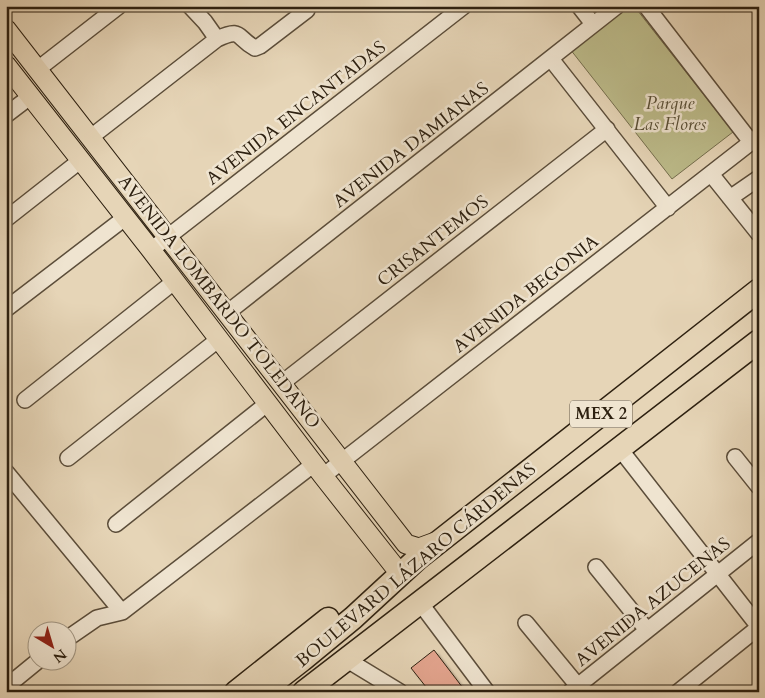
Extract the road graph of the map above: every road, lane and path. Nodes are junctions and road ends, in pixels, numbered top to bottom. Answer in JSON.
{"nodes":[{"id":1,"x":119,"y":6,"type":"edge"},
{"id":2,"x":190,"y":6,"type":"edge"},
{"id":3,"x":308,"y":6,"type":"edge"},
{"id":4,"x":464,"y":6,"type":"edge"},
{"id":5,"x":580,"y":6,"type":"edge"},
{"id":6,"x":617,"y":6,"type":"edge"},
{"id":7,"x":646,"y":6,"type":"edge"},
{"id":8,"x":593,"y":24,"type":"junction"},
{"id":9,"x":6,"y":29,"type":"edge"},
{"id":10,"x":217,"y":39,"type":"junction"},
{"id":11,"x":551,"y":58,"type":"junction"},
{"id":12,"x":6,"y":65,"type":"edge"},
{"id":13,"x":38,"y":69,"type":"junction"},
{"id":14,"x":30,"y":96,"type":"junction"},
{"id":15,"x":6,"y":115,"type":"edge"},
{"id":16,"x":607,"y":129,"type":"junction"},
{"id":17,"x":91,"y":137,"type":"junction"},
{"id":18,"x":755,"y":139,"type":"edge"},
{"id":19,"x":81,"y":160,"type":"junction"},
{"id":20,"x":711,"y":174,"type":"junction"},
{"id":21,"x":759,"y":178,"type":"edge"},
{"id":22,"x":730,"y":198,"type":"junction"},
{"id":23,"x":668,"y":208,"type":"junction"},
{"id":24,"x":126,"y":217,"type":"junction"},
{"id":25,"x":6,"y":218,"type":"edge"},
{"id":26,"x":759,"y":234,"type":"edge"},
{"id":27,"x":168,"y":236,"type":"junction"},
{"id":28,"x":151,"y":250,"type":"junction"},
{"id":29,"x":175,"y":281,"type":"junction"},
{"id":30,"x":759,"y":290,"type":"edge"},
{"id":31,"x":6,"y":309,"type":"edge"},
{"id":32,"x":227,"y":313,"type":"junction"},
{"id":33,"x":219,"y":339,"type":"junction"},
{"id":34,"x":759,"y":342,"type":"edge"},
{"id":35,"x":282,"y":383,"type":"junction"},
{"id":36,"x":25,"y":400,"type":"dead end"},
{"id":37,"x":268,"y":403,"type":"junction"},
{"id":38,"x":620,"y":449,"type":"junction"},
{"id":39,"x":735,"y":457,"type":"dead end"},
{"id":40,"x":68,"y":458,"type":"dead end"},
{"id":41,"x":342,"y":461,"type":"junction"},
{"id":42,"x":319,"y":470,"type":"junction"},
{"id":43,"x":6,"y":472,"type":"edge"},
{"id":44,"x":759,"y":487,"type":"edge"},
{"id":45,"x":116,"y":524,"type":"dead end"},
{"id":46,"x":444,"y":538,"type":"junction"},
{"id":47,"x":759,"y":541,"type":"edge"},
{"id":48,"x":417,"y":560,"type":"junction"},
{"id":49,"x":394,"y":566,"type":"junction"},
{"id":50,"x":596,"y":566,"type":"dead end"},
{"id":51,"x":718,"y":575,"type":"junction"},
{"id":52,"x":450,"y":580,"type":"junction"},
{"id":53,"x":424,"y":608,"type":"junction"},
{"id":54,"x":122,"y":612,"type":"junction"},
{"id":55,"x":526,"y":623,"type":"dead end"},
{"id":56,"x":759,"y":627,"type":"edge"},
{"id":57,"x":78,"y":630,"type":"edge"},
{"id":58,"x":647,"y":630,"type":"junction"},
{"id":59,"x":354,"y":664,"type":"junction"},
{"id":60,"x":28,"y":669,"type":"edge"},
{"id":61,"x":6,"y":687,"type":"edge"},
{"id":62,"x":313,"y":689,"type":"edge"},
{"id":63,"x":574,"y":689,"type":"edge"},
{"id":64,"x":485,"y":691,"type":"edge"},
{"id":65,"x":236,"y":692,"type":"edge"},
{"id":66,"x":261,"y":692,"type":"edge"},
{"id":67,"x":400,"y":692,"type":"edge"},
{"id":68,"x":678,"y":692,"type":"edge"}],
"edges":[{"from":1,"to":13,"type":"street"},
{"from":2,"to":10,"type":"street"},
{"from":3,"to":10,"type":"street"},
{"from":4,"to":27,"type":"street","name":"AVENIDA ENCANTADAS"},
{"from":5,"to":8,"type":"street"},
{"from":6,"to":8,"type":"street","name":"AVENIDA DAMIANAS"},
{"from":7,"to":18,"type":"street"},
{"from":8,"to":11,"type":"street","name":"AVENIDA DAMIANAS"},
{"from":9,"to":13,"type":"main road","name":"AVENIDA LOMBARDO TOLEDANO"},
{"from":10,"to":17,"type":"street"},
{"from":11,"to":16,"type":"street"},
{"from":11,"to":32,"type":"street","name":"AVENIDA DAMIANAS"},
{"from":12,"to":14,"type":"main road","name":"AVENIDA LOMBARDO TOLEDANO"},
{"from":13,"to":17,"type":"main road","name":"AVENIDA LOMBARDO TOLEDANO"},
{"from":14,"to":15,"type":"street"},
{"from":14,"to":19,"type":"main road","name":"AVENIDA LOMBARDO TOLEDANO"},
{"from":16,"to":23,"type":"street"},
{"from":16,"to":35,"type":"street","name":"CRISANTEMOS"},
{"from":17,"to":27,"type":"main road","name":"AVENIDA LOMBARDO TOLEDANO"},
{"from":18,"to":20,"type":"street","name":"AVENIDA BEGONIA"},
{"from":19,"to":24,"type":"main road","name":"AVENIDA LOMBARDO TOLEDANO"},
{"from":19,"to":25,"type":"street"},
{"from":20,"to":22,"type":"street"},
{"from":20,"to":23,"type":"street","name":"AVENIDA BEGONIA"},
{"from":21,"to":22,"type":"street"},
{"from":22,"to":26,"type":"street"},
{"from":23,"to":41,"type":"street","name":"AVENIDA BEGONIA"},
{"from":24,"to":28,"type":"main road","name":"AVENIDA LOMBARDO TOLEDANO"},
{"from":24,"to":31,"type":"street"},
{"from":27,"to":28,"type":"street","name":"AVENIDA ENCANTADAS"},
{"from":27,"to":32,"type":"main road","name":"AVENIDA LOMBARDO TOLEDANO"},
{"from":28,"to":29,"type":"main road","name":"AVENIDA LOMBARDO TOLEDANO"},
{"from":29,"to":33,"type":"main road","name":"AVENIDA LOMBARDO TOLEDANO"},
{"from":29,"to":36,"type":"street"},
{"from":30,"to":46,"type":"highway","name":"BOULEVARD LÁZARO CÁRDENAS","number":"MEX 2"},
{"from":32,"to":35,"type":"main road","name":"AVENIDA LOMBARDO TOLEDANO"},
{"from":33,"to":37,"type":"main road","name":"AVENIDA LOMBARDO TOLEDANO"},
{"from":33,"to":40,"type":"street"},
{"from":34,"to":38,"type":"highway","name":"BOULEVARD LÁZARO CÁRDENAS","number":"MEX 2"},
{"from":35,"to":41,"type":"main road","name":"AVENIDA LOMBARDO TOLEDANO"},
{"from":37,"to":42,"type":"main road","name":"AVENIDA LOMBARDO TOLEDANO"},
{"from":37,"to":45,"type":"street"},
{"from":38,"to":51,"type":"street"},
{"from":38,"to":52,"type":"highway","name":"BOULEVARD LÁZARO CÁRDENAS","number":"MEX 2"},
{"from":39,"to":44,"type":"street"},
{"from":41,"to":42,"type":"street","name":"AVENIDA BEGONIA"},
{"from":41,"to":46,"type":"main road","name":"AVENIDA LOMBARDO TOLEDANO"},
{"from":42,"to":49,"type":"main road","name":"AVENIDA LOMBARDO TOLEDANO"},
{"from":42,"to":54,"type":"street","name":"AVENIDA BEGONIA"},
{"from":43,"to":54,"type":"street"},
{"from":46,"to":48,"type":"highway","name":"BOULEVARD LÁZARO CÁRDENAS","number":"MEX 2"},
{"from":47,"to":51,"type":"street","name":"AVENIDA AZUCENAS"},
{"from":48,"to":49,"type":"highway"},
{"from":48,"to":66,"type":"highway","name":"BOULEVARD LÁZARO CÁRDENAS","number":"MEX 2"},
{"from":49,"to":65,"type":"highway"},
{"from":50,"to":58,"type":"street"},
{"from":51,"to":56,"type":"street"},
{"from":51,"to":58,"type":"street","name":"AVENIDA AZUCENAS"},
{"from":52,"to":53,"type":"highway"},
{"from":52,"to":62,"type":"highway","name":"BOULEVARD LÁZARO CÁRDENAS","number":"MEX 2"},
{"from":53,"to":59,"type":"highway"},
{"from":53,"to":64,"type":"street"},
{"from":54,"to":57,"type":"street"},
{"from":55,"to":63,"type":"street"},
{"from":56,"to":68,"type":"street"},
{"from":58,"to":63,"type":"street","name":"AVENIDA AZUCENAS"},
{"from":59,"to":62,"type":"highway"},
{"from":59,"to":67,"type":"street"},
{"from":60,"to":61,"type":"street"}]}
